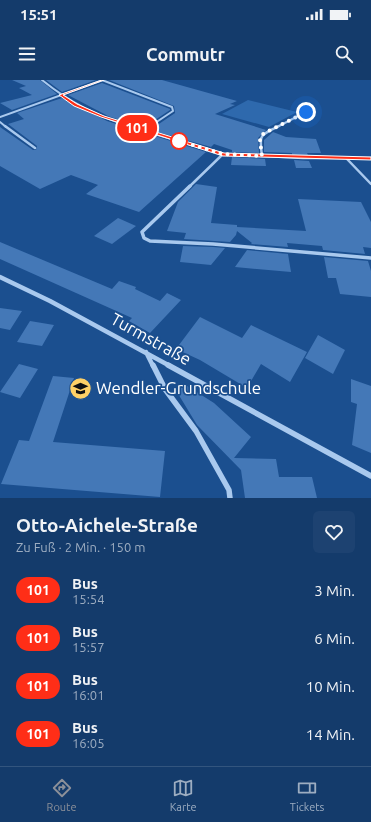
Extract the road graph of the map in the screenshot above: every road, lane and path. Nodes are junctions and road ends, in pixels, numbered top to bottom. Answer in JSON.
{"nodes":[{"id":1,"x":42,"y":80,"type":"edge"},
{"id":2,"x":102,"y":80,"type":"edge"},
{"id":3,"x":60,"y":95,"type":"junction"},
{"id":4,"x":306,"y":112,"type":"dead end"},
{"id":5,"x":0,"y":117,"type":"edge"},
{"id":6,"x":0,"y":122,"type":"edge"},
{"id":7,"x":144,"y":130,"type":"junction"},
{"id":8,"x":35,"y":148,"type":"dead end"},
{"id":9,"x":223,"y":154,"type":"junction"},
{"id":10,"x":262,"y":156,"type":"junction"},
{"id":11,"x":347,"y":158,"type":"junction"},
{"id":12,"x":371,"y":158,"type":"edge"},
{"id":13,"x":371,"y":184,"type":"edge"},
{"id":14,"x":371,"y":258,"type":"edge"},
{"id":15,"x":0,"y":277,"type":"edge"},
{"id":16,"x":146,"y":352,"type":"junction"},
{"id":17,"x":371,"y":476,"type":"edge"},
{"id":18,"x":230,"y":498,"type":"edge"}],
"edges":[{"from":1,"to":3,"type":"street"},
{"from":2,"to":3,"type":"street"},
{"from":2,"to":7,"type":"street"},
{"from":3,"to":5,"type":"street"},
{"from":3,"to":7,"type":"street"},
{"from":4,"to":10,"type":"street"},
{"from":6,"to":8,"type":"street"},
{"from":7,"to":9,"type":"street"},
{"from":9,"to":10,"type":"street"},
{"from":9,"to":14,"type":"street"},
{"from":10,"to":11,"type":"street"},
{"from":11,"to":12,"type":"street"},
{"from":11,"to":13,"type":"street"},
{"from":15,"to":16,"type":"street","name":"Turmstraße"},
{"from":16,"to":17,"type":"street","name":"Turmstraße"},
{"from":16,"to":18,"type":"street"}]}
